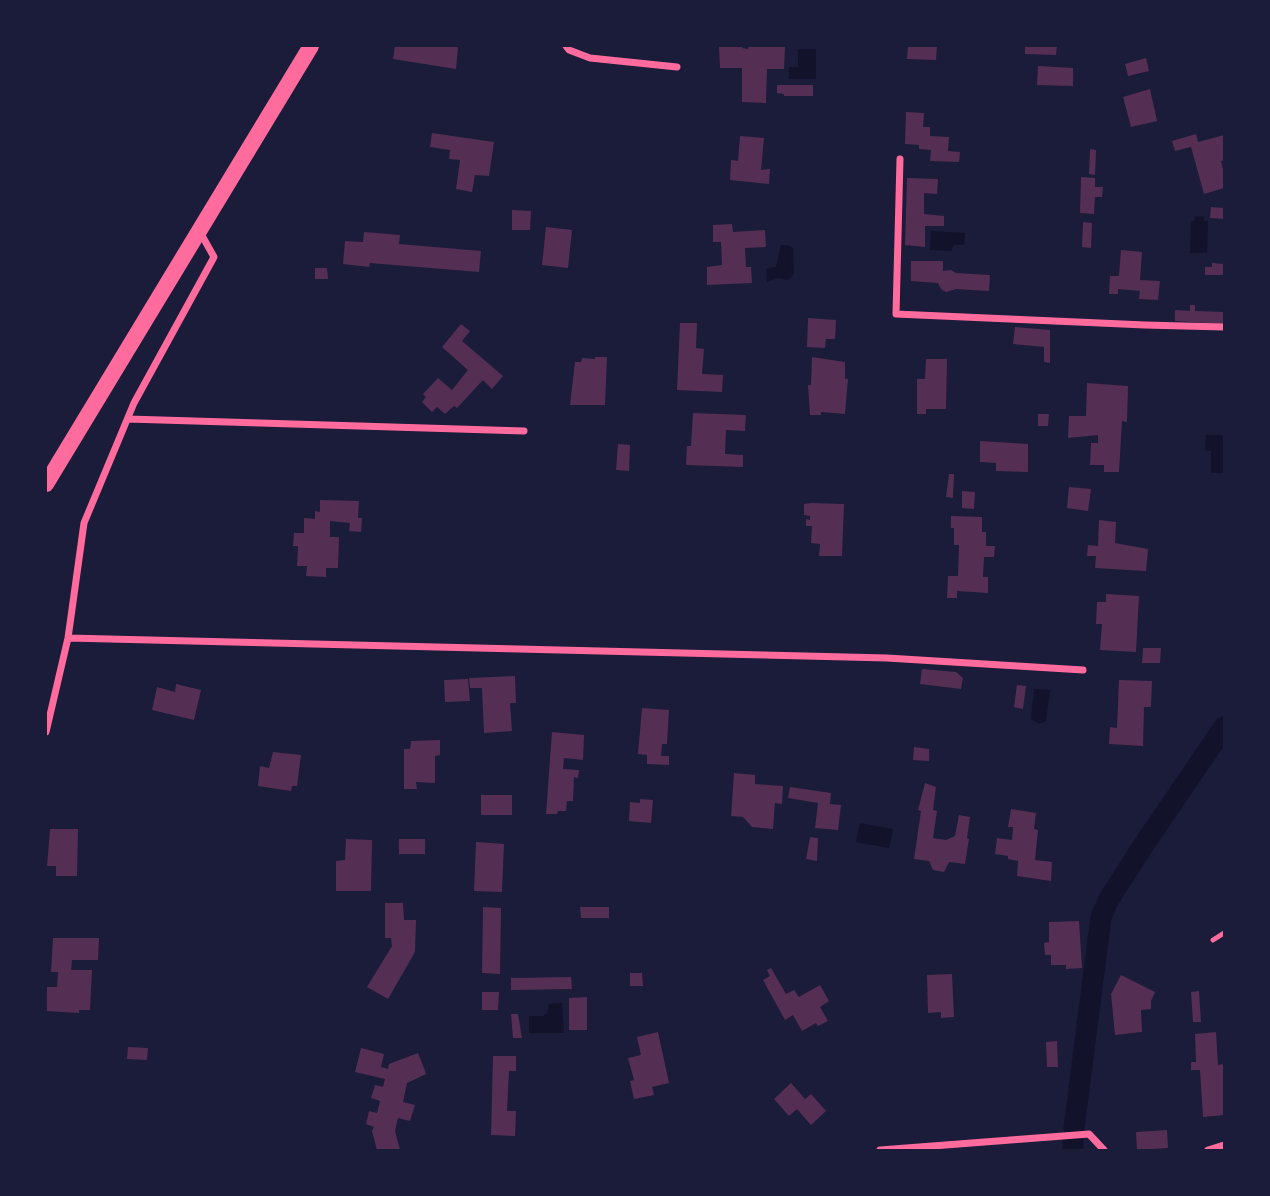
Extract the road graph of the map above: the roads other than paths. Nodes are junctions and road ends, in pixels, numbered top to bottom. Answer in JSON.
{"nodes":[{"id":1,"x":311,"y":46,"type":"edge"},
{"id":2,"x":566,"y":46,"type":"edge"},
{"id":3,"x":677,"y":67,"type":"dead end"},
{"id":4,"x":900,"y":159,"type":"dead end"},
{"id":5,"x":199,"y":230,"type":"junction"},
{"id":6,"x":1224,"y":327,"type":"edge"},
{"id":7,"x":128,"y":419,"type":"junction"},
{"id":8,"x":524,"y":431,"type":"dead end"},
{"id":9,"x":46,"y":484,"type":"edge"},
{"id":10,"x":68,"y":638,"type":"junction"},
{"id":11,"x":1083,"y":670,"type":"dead end"},
{"id":12,"x":46,"y":732,"type":"edge"},
{"id":13,"x":1224,"y":933,"type":"edge"},
{"id":14,"x":1213,"y":940,"type":"dead end"},
{"id":15,"x":1224,"y":1145,"type":"edge"},
{"id":16,"x":880,"y":1150,"type":"edge"},
{"id":17,"x":1104,"y":1150,"type":"edge"},
{"id":18,"x":1208,"y":1150,"type":"edge"}],
"edges":[{"from":1,"to":5,"type":"main road"},
{"from":2,"to":3,"type":"street"},
{"from":4,"to":6,"type":"street"},
{"from":5,"to":7,"type":"street"},
{"from":5,"to":9,"type":"main road"},
{"from":7,"to":8,"type":"street"},
{"from":7,"to":10,"type":"street"},
{"from":10,"to":11,"type":"street"},
{"from":10,"to":12,"type":"street"},
{"from":13,"to":14,"type":"lane"},
{"from":15,"to":18,"type":"street"},
{"from":16,"to":17,"type":"street"}]}
